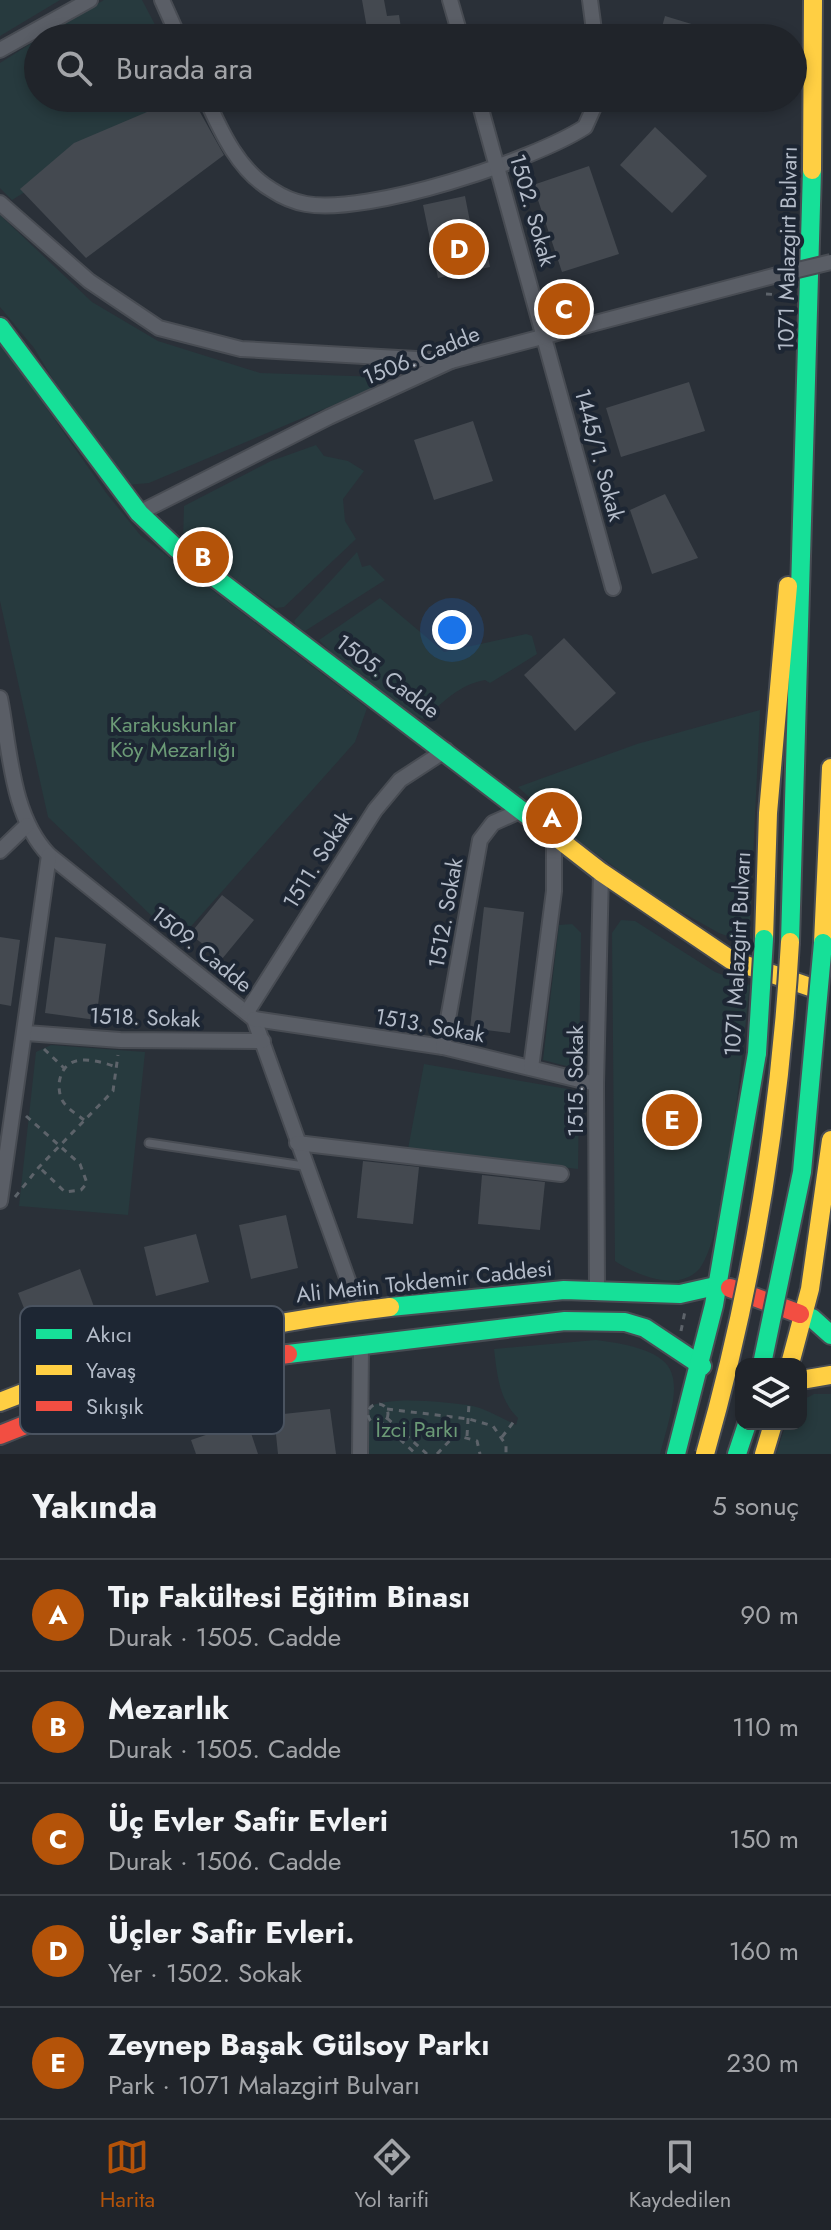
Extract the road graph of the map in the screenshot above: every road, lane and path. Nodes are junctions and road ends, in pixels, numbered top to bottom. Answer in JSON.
{"nodes":[{"id":1,"x":90,"y":0,"type":"edge"},
{"id":2,"x":162,"y":0,"type":"edge"},
{"id":3,"x":450,"y":0,"type":"edge"},
{"id":4,"x":590,"y":0,"type":"edge"},
{"id":5,"x":813,"y":0,"type":"edge"},
{"id":6,"x":47,"y":24,"type":"edge"},
{"id":7,"x":173,"y":24,"type":"edge"},
{"id":8,"x":457,"y":24,"type":"edge"},
{"id":9,"x":593,"y":24,"type":"edge"},
{"id":10,"x":24,"y":37,"type":"edge"},
{"id":11,"x":0,"y":50,"type":"edge"},
{"id":12,"x":212,"y":112,"type":"edge"},
{"id":13,"x":482,"y":112,"type":"edge"},
{"id":14,"x":592,"y":112,"type":"edge"},
{"id":15,"x":498,"y":166,"type":"junction"},
{"id":16,"x":0,"y":203,"type":"edge"},
{"id":17,"x":831,"y":262,"type":"edge"},
{"id":18,"x":0,"y":327,"type":"edge"},
{"id":19,"x":545,"y":334,"type":"junction"},
{"id":20,"x":451,"y":361,"type":"junction"},
{"id":21,"x":807,"y":451,"type":"junction"},
{"id":22,"x":139,"y":513,"type":"junction"},
{"id":23,"x":613,"y":588,"type":"dead end"},
{"id":24,"x":0,"y":698,"type":"edge"},
{"id":25,"x":446,"y":750,"type":"junction"},
{"id":26,"x":831,"y":768,"type":"edge"},
{"id":27,"x":522,"y":810,"type":"junction"},
{"id":28,"x":27,"y":825,"type":"junction"},
{"id":29,"x":554,"y":838,"type":"junction"},
{"id":30,"x":0,"y":851,"type":"edge"},
{"id":31,"x":49,"y":855,"type":"junction"},
{"id":32,"x":601,"y":872,"type":"junction"},
{"id":33,"x":810,"y":987,"type":"joint"},
{"id":34,"x":831,"y":991,"type":"edge"},
{"id":35,"x":250,"y":1015,"type":"junction"},
{"id":36,"x":26,"y":1033,"type":"junction"},
{"id":37,"x":120,"y":1040,"type":"junction"},
{"id":38,"x":263,"y":1041,"type":"junction"},
{"id":39,"x":443,"y":1047,"type":"junction"},
{"id":40,"x":116,"y":1067,"type":"junction"},
{"id":41,"x":64,"y":1068,"type":"junction"},
{"id":42,"x":531,"y":1068,"type":"junction"},
{"id":43,"x":596,"y":1084,"type":"junction"},
{"id":44,"x":16,"y":1108,"type":"junction"},
{"id":45,"x":84,"y":1120,"type":"junction"},
{"id":46,"x":831,"y":1140,"type":"edge"},
{"id":47,"x":149,"y":1143,"type":"dead end"},
{"id":48,"x":297,"y":1143,"type":"junction"},
{"id":49,"x":59,"y":1145,"type":"junction"},
{"id":50,"x":304,"y":1166,"type":"junction"},
{"id":51,"x":39,"y":1167,"type":"junction"},
{"id":52,"x":561,"y":1174,"type":"dead end"},
{"id":53,"x":4,"y":1204,"type":"edge"},
{"id":54,"x":720,"y":1285,"type":"junction"},
{"id":55,"x":597,"y":1290,"type":"junction"},
{"id":56,"x":685,"y":1310,"type":"dead end"},
{"id":57,"x":359,"y":1311,"type":"junction"},
{"id":58,"x":800,"y":1314,"type":"junction"},
{"id":59,"x":284,"y":1323,"type":"edge"},
{"id":60,"x":681,"y":1331,"type":"dead end"},
{"id":61,"x":831,"y":1335,"type":"edge"},
{"id":62,"x":361,"y":1345,"type":"junction"},
{"id":63,"x":284,"y":1354,"type":"edge"},
{"id":64,"x":763,"y":1358,"type":"edge"},
{"id":65,"x":791,"y":1358,"type":"edge"},
{"id":66,"x":702,"y":1366,"type":"junction"},
{"id":67,"x":735,"y":1373,"type":"edge"},
{"id":68,"x":831,"y":1375,"type":"edge"},
{"id":69,"x":807,"y":1379,"type":"edge"},
{"id":70,"x":20,"y":1394,"type":"edge"},
{"id":71,"x":0,"y":1402,"type":"edge"},
{"id":72,"x":469,"y":1404,"type":"dead end"},
{"id":73,"x":387,"y":1409,"type":"junction"},
{"id":74,"x":387,"y":1418,"type":"junction"},
{"id":75,"x":469,"y":1419,"type":"junction"},
{"id":76,"x":515,"y":1420,"type":"dead end"},
{"id":77,"x":382,"y":1423,"type":"junction"},
{"id":78,"x":20,"y":1427,"type":"edge"},
{"id":79,"x":745,"y":1430,"type":"edge"},
{"id":80,"x":771,"y":1430,"type":"edge"},
{"id":81,"x":0,"y":1435,"type":"edge"},
{"id":82,"x":467,"y":1436,"type":"junction"},
{"id":83,"x":502,"y":1437,"type":"junction"},
{"id":84,"x":360,"y":1454,"type":"edge"},
{"id":85,"x":416,"y":1454,"type":"edge"},
{"id":86,"x":427,"y":1454,"type":"edge"},
{"id":87,"x":437,"y":1454,"type":"edge"},
{"id":88,"x":480,"y":1454,"type":"edge"},
{"id":89,"x":506,"y":1454,"type":"edge"},
{"id":90,"x":676,"y":1454,"type":"edge"},
{"id":91,"x":705,"y":1454,"type":"edge"},
{"id":92,"x":737,"y":1454,"type":"edge"},
{"id":93,"x":764,"y":1454,"type":"edge"}],
"edges":[{"from":1,"to":6,"type":"street"},
{"from":2,"to":7,"type":"street"},
{"from":3,"to":8,"type":"street"},
{"from":4,"to":9,"type":"street"},
{"from":5,"to":21,"type":"main road","name":"1071 Malazgirt Bulvarı"},
{"from":10,"to":11,"type":"street"},
{"from":12,"to":15,"type":"street"},
{"from":13,"to":15,"type":"street","name":"1502. Sokak"},
{"from":14,"to":15,"type":"street"},
{"from":15,"to":19,"type":"street","name":"1502. Sokak"},
{"from":16,"to":20,"type":"street"},
{"from":17,"to":19,"type":"street","name":"1506. Cadde","bridge":true},
{"from":18,"to":22,"type":"main road","name":"1505. Cadde"},
{"from":19,"to":20,"type":"street","name":"1506. Cadde"},
{"from":19,"to":23,"type":"street","name":"1445/1. Sokak"},
{"from":20,"to":22,"type":"street","name":"1506. Cadde"},
{"from":21,"to":54,"type":"main road","name":"1071 Malazgirt Bulvarı","bridge":true},
{"from":21,"to":91,"type":"main road","name":"1071 Malazgirt Bulvarı","bridge":true},
{"from":22,"to":25,"type":"main road","name":"1505. Cadde"},
{"from":24,"to":28,"type":"street","name":"1509. Cadde"},
{"from":25,"to":27,"type":"main road","name":"1505. Cadde"},
{"from":25,"to":35,"type":"street","name":"1511. Sokak"},
{"from":26,"to":64,"type":"main road","bridge":true},
{"from":27,"to":29,"type":"main road","name":"1505. Cadde"},
{"from":27,"to":39,"type":"street","name":"1512. Sokak"},
{"from":28,"to":30,"type":"street"},
{"from":28,"to":31,"type":"street","name":"1509. Cadde"},
{"from":29,"to":32,"type":"main road","name":"1505. Cadde"},
{"from":29,"to":42,"type":"street"},
{"from":31,"to":35,"type":"street","name":"1509. Cadde"},
{"from":31,"to":36,"type":"street"},
{"from":32,"to":33,"type":"main road","name":"1505. Cadde"},
{"from":32,"to":43,"type":"street","name":"1515. Sokak"},
{"from":33,"to":34,"type":"street"},
{"from":35,"to":38,"type":"street","name":"1509. Cadde"},
{"from":35,"to":39,"type":"street","name":"1513. Sokak"},
{"from":36,"to":37,"type":"street","name":"1518. Sokak"},
{"from":36,"to":41,"type":"path"},
{"from":36,"to":44,"type":"street"},
{"from":37,"to":38,"type":"street","name":"1518. Sokak"},
{"from":37,"to":40,"type":"path"},
{"from":38,"to":48,"type":"street","name":"1509. Cadde"},
{"from":39,"to":42,"type":"street","name":"1513. Sokak"},
{"from":40,"to":41,"type":"path"},
{"from":40,"to":45,"type":"path"},
{"from":41,"to":45,"type":"path"},
{"from":42,"to":43,"type":"street","name":"1513. Sokak"},
{"from":43,"to":55,"type":"street","name":"1515. Sokak"},
{"from":44,"to":49,"type":"path"},
{"from":44,"to":53,"type":"street"},
{"from":45,"to":49,"type":"path"},
{"from":46,"to":58,"type":"main road"},
{"from":47,"to":50,"type":"lane"},
{"from":48,"to":50,"type":"street","name":"1509. Cadde"},
{"from":48,"to":52,"type":"street"},
{"from":49,"to":51,"type":"path"},
{"from":49,"to":51,"type":"path"},
{"from":50,"to":57,"type":"street","name":"1509. Cadde"},
{"from":51,"to":53,"type":"path"},
{"from":54,"to":55,"type":"main road","name":"Ali Metin Tokdemir Caddesi"},
{"from":54,"to":58,"type":"main road"},
{"from":54,"to":66,"type":"main road","name":"1071 Malazgirt Bulvarı"},
{"from":55,"to":57,"type":"main road","name":"Ali Metin Tokdemir Caddesi"},
{"from":56,"to":60,"type":"path"},
{"from":57,"to":59,"type":"main road","name":"Ali Metin Tokdemir Caddesi"},
{"from":58,"to":61,"type":"main road"},
{"from":58,"to":65,"type":"main road"},
{"from":62,"to":63,"type":"main road"},
{"from":62,"to":66,"type":"main road"},
{"from":62,"to":84,"type":"street"},
{"from":66,"to":67,"type":"main road"},
{"from":66,"to":90,"type":"main road","name":"1071 Malazgirt Bulvarı"},
{"from":68,"to":69,"type":"main road"},
{"from":70,"to":71,"type":"main road","name":"Ali Metin Tokdemir Caddesi"},
{"from":72,"to":75,"type":"path"},
{"from":73,"to":74,"type":"path"},
{"from":73,"to":75,"type":"path"},
{"from":73,"to":77,"type":"path"},
{"from":74,"to":77,"type":"path"},
{"from":74,"to":86,"type":"path"},
{"from":75,"to":82,"type":"path"},
{"from":75,"to":83,"type":"path"},
{"from":76,"to":83,"type":"path"},
{"from":77,"to":85,"type":"path"},
{"from":78,"to":81,"type":"main road"},
{"from":79,"to":92,"type":"main road"},
{"from":80,"to":93,"type":"main road"},
{"from":82,"to":87,"type":"path"},
{"from":82,"to":88,"type":"path"},
{"from":83,"to":89,"type":"path"}]}
